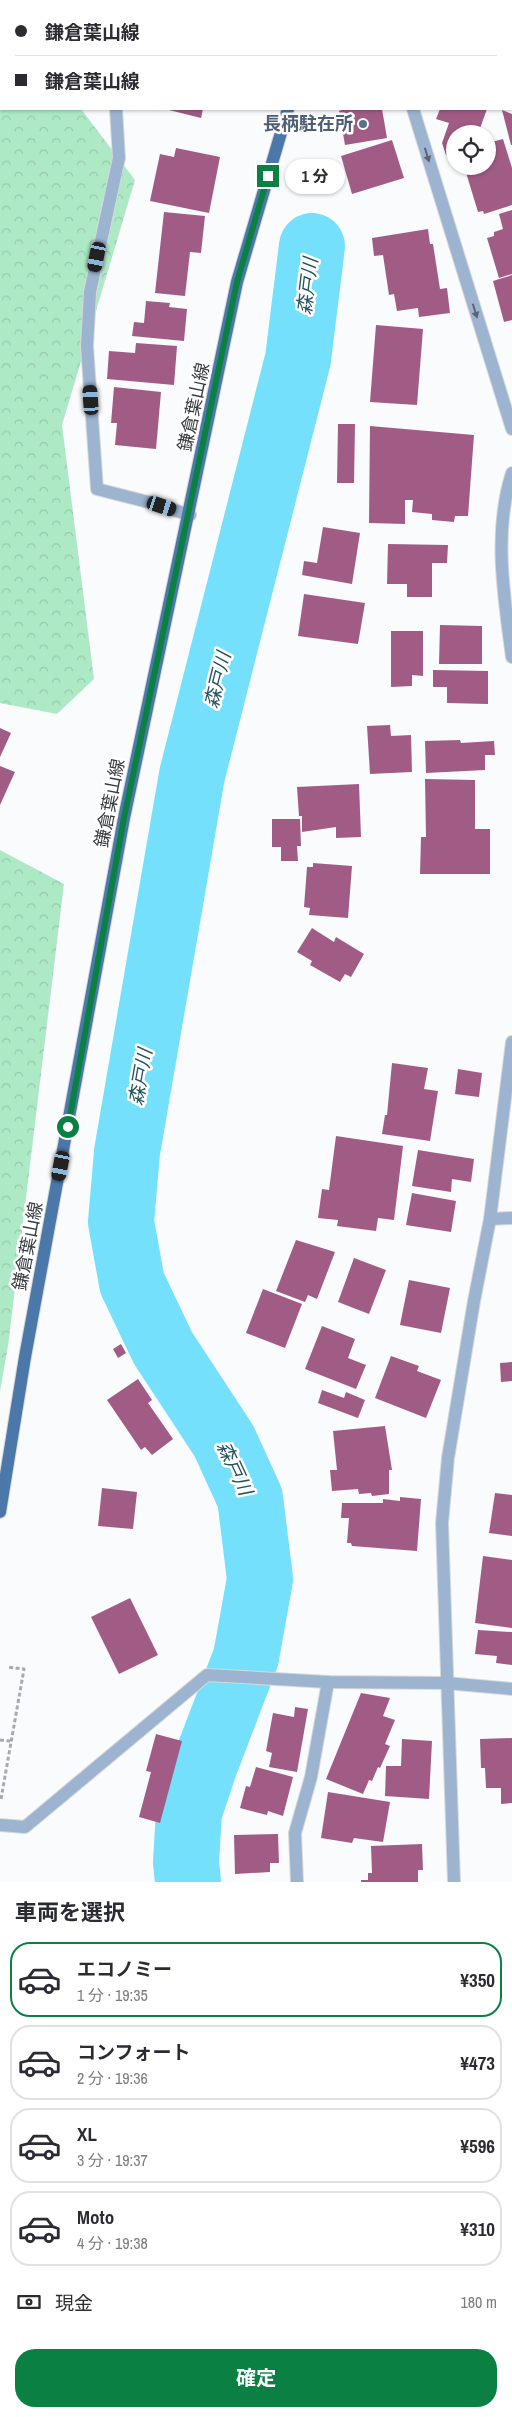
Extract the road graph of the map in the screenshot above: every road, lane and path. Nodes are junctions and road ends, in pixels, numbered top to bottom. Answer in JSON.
{"nodes":[{"id":1,"x":116,"y":110,"type":"edge"},
{"id":2,"x":288,"y":110,"type":"edge"},
{"id":3,"x":413,"y":110,"type":"edge"},
{"id":4,"x":512,"y":429,"type":"edge"},
{"id":5,"x":512,"y":473,"type":"edge"},
{"id":6,"x":190,"y":515,"type":"junction"},
{"id":7,"x":512,"y":657,"type":"edge"},
{"id":8,"x":512,"y":1042,"type":"edge"},
{"id":9,"x":512,"y":1218,"type":"edge"},
{"id":10,"x":490,"y":1219,"type":"junction"},
{"id":11,"x":0,"y":1512,"type":"edge"},
{"id":12,"x":8,"y":1667,"type":"dead end"},
{"id":13,"x":328,"y":1682,"type":"junction"},
{"id":14,"x":446,"y":1682,"type":"junction"},
{"id":15,"x":512,"y":1689,"type":"edge"},
{"id":16,"x":0,"y":1740,"type":"edge"},
{"id":17,"x":10,"y":1741,"type":"junction"},
{"id":18,"x":0,"y":1804,"type":"edge"},
{"id":19,"x":0,"y":1825,"type":"edge"},
{"id":20,"x":298,"y":1882,"type":"edge"},
{"id":21,"x":454,"y":1882,"type":"edge"}],
"edges":[{"from":1,"to":6,"type":"street"},
{"from":2,"to":6,"type":"main road","name":"鎌倉葉山線"},
{"from":3,"to":4,"type":"street","one_way":true},
{"from":5,"to":7,"type":"street"},
{"from":6,"to":11,"type":"main road","name":"鎌倉葉山線"},
{"from":8,"to":10,"type":"street"},
{"from":9,"to":10,"type":"street"},
{"from":10,"to":14,"type":"street"},
{"from":12,"to":17,"type":"path"},
{"from":13,"to":14,"type":"street"},
{"from":13,"to":19,"type":"street"},
{"from":13,"to":20,"type":"street"},
{"from":14,"to":15,"type":"street"},
{"from":14,"to":21,"type":"street"},
{"from":16,"to":17,"type":"path"},
{"from":17,"to":18,"type":"path"}]}
